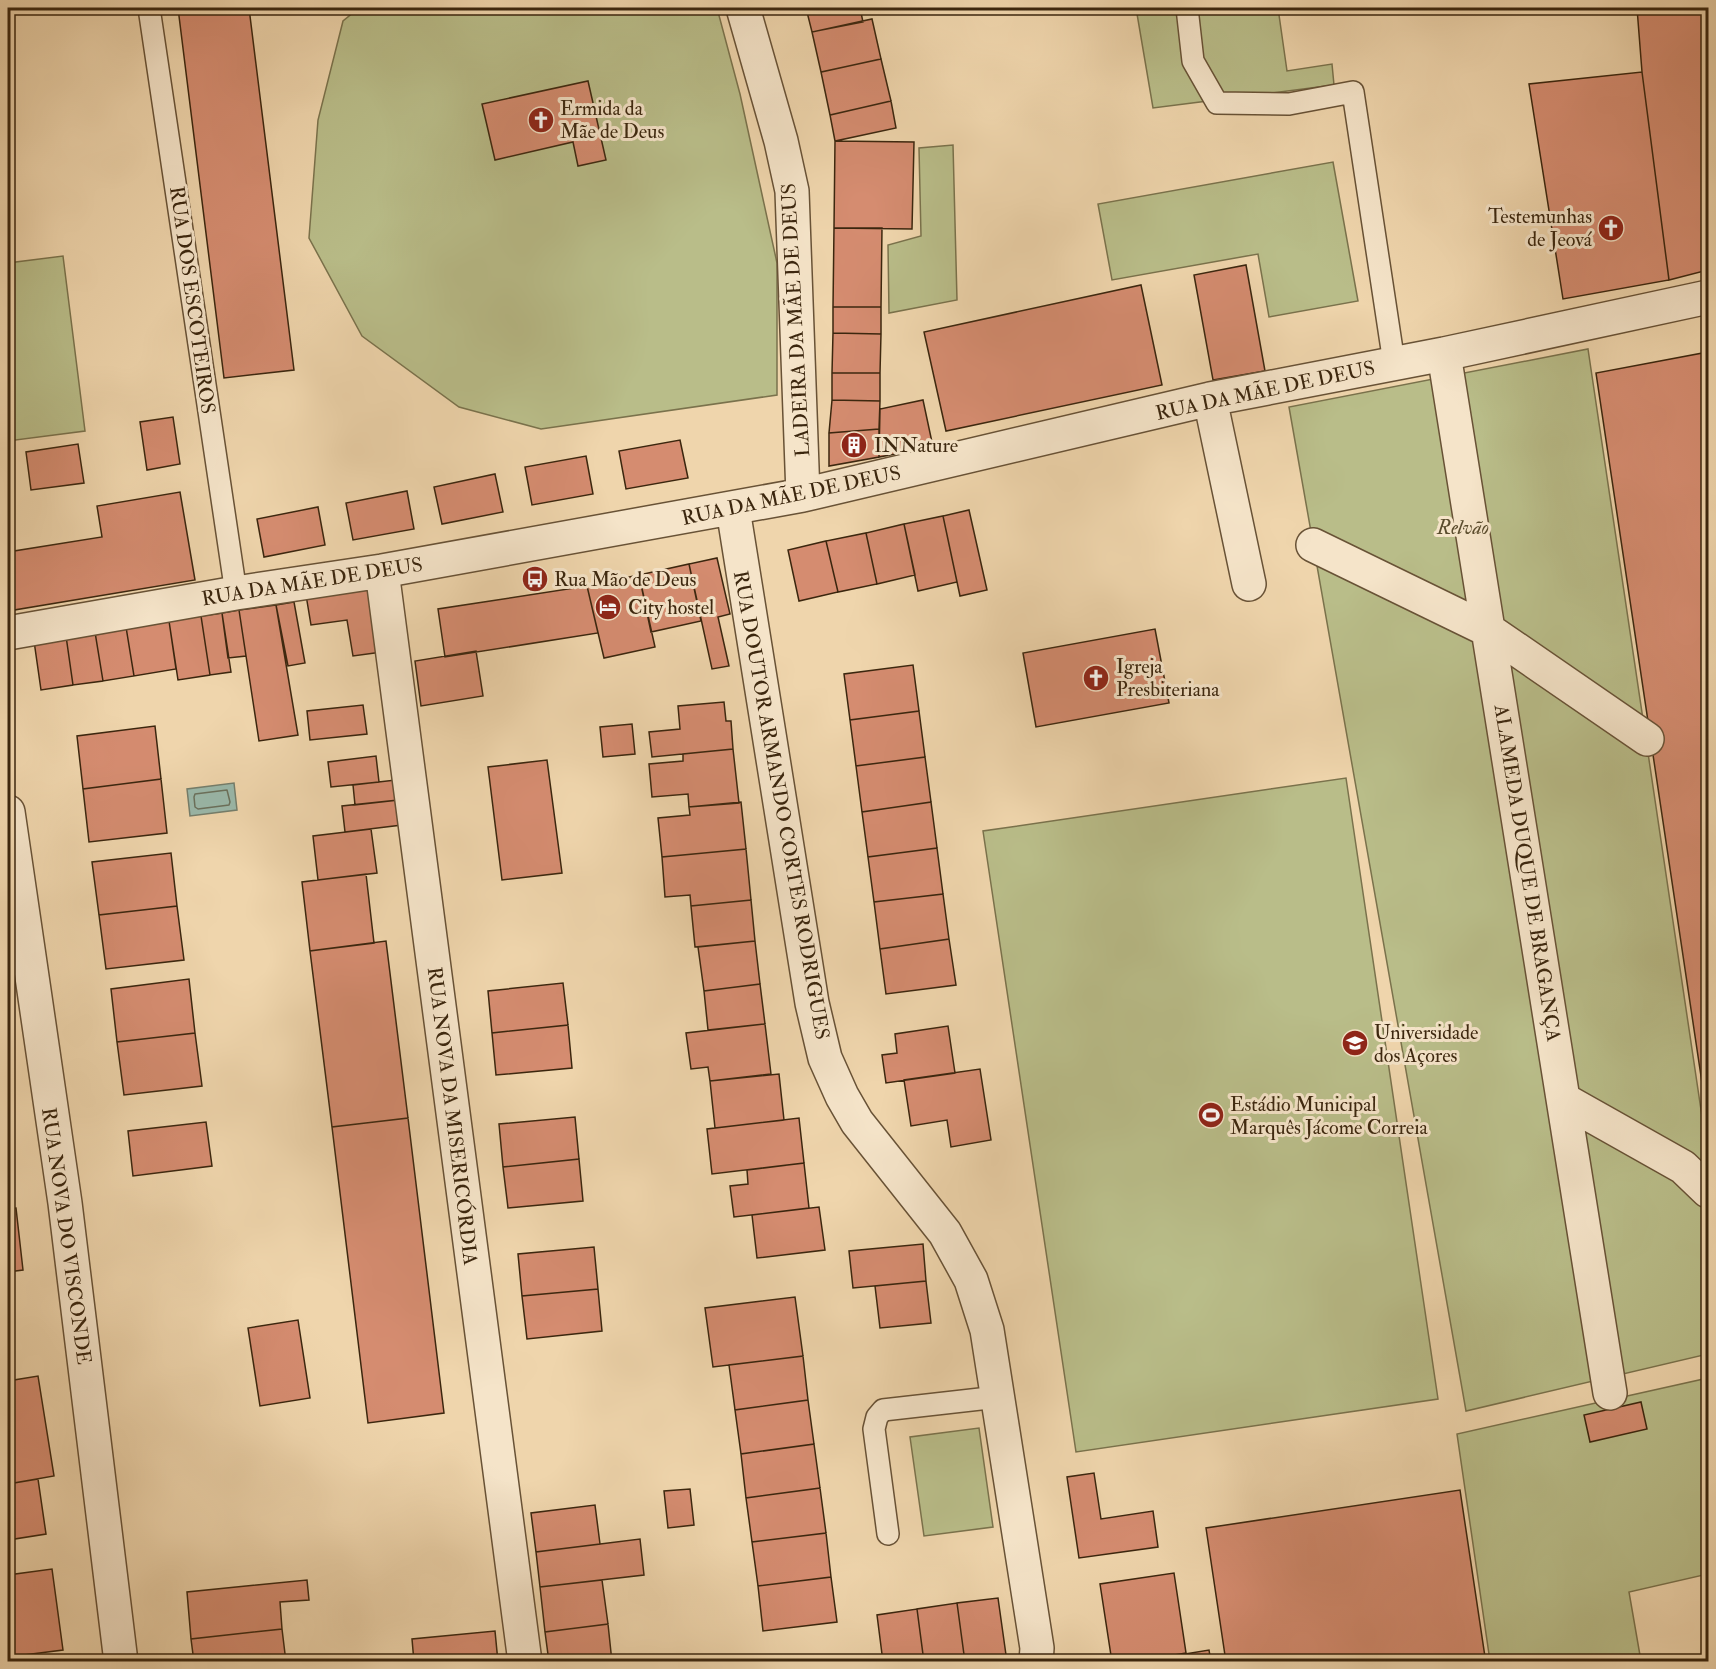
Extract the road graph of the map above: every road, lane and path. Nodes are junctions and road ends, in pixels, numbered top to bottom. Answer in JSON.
{"nodes":[{"id":1,"x":150,"y":8,"type":"edge"},
{"id":2,"x":743,"y":8,"type":"edge"},
{"id":3,"x":1187,"y":8,"type":"edge"},
{"id":4,"x":1708,"y":297,"type":"edge"},
{"id":5,"x":1444,"y":354,"type":"junction"},
{"id":6,"x":1394,"y":363,"type":"junction"},
{"id":7,"x":1210,"y":399,"type":"junction"},
{"id":8,"x":803,"y":495,"type":"junction"},
{"id":9,"x":733,"y":509,"type":"junction"},
{"id":10,"x":1313,"y":545,"type":"dead end"},
{"id":11,"x":382,"y":571,"type":"junction"},
{"id":12,"x":1249,"y":584,"type":"dead end"},
{"id":13,"x":236,"y":593,"type":"junction"},
{"id":14,"x":1490,"y":631,"type":"junction"},
{"id":15,"x":8,"y":633,"type":"edge"},
{"id":16,"x":1647,"y":739,"type":"dead end"},
{"id":17,"x":8,"y":812,"type":"edge"},
{"id":18,"x":1564,"y":1100,"type":"junction"},
{"id":19,"x":1708,"y":1191,"type":"edge"},
{"id":20,"x":1610,"y":1393,"type":"dead end"},
{"id":21,"x":998,"y":1397,"type":"junction"},
{"id":22,"x":888,"y":1534,"type":"dead end"},
{"id":23,"x":121,"y":1662,"type":"edge"},
{"id":24,"x":525,"y":1662,"type":"edge"},
{"id":25,"x":1036,"y":1662,"type":"edge"}],
"edges":[{"from":1,"to":13,"type":"lane","name":"RUA DOS ESCOTEIROS"},
{"from":2,"to":8,"type":"street","name":"LADEIRA DA MÃE DE DEUS"},
{"from":3,"to":6,"type":"lane"},
{"from":4,"to":5,"type":"street","name":"RUA DA MÃE DE DEUS"},
{"from":5,"to":6,"type":"street","name":"RUA DA MÃE DE DEUS"},
{"from":5,"to":14,"type":"street","name":"ALAMEDA DUQUE DE BRAGANÇA"},
{"from":6,"to":7,"type":"street","name":"RUA DA MÃE DE DEUS"},
{"from":7,"to":8,"type":"street","name":"RUA DA MÃE DE DEUS"},
{"from":7,"to":12,"type":"street"},
{"from":8,"to":9,"type":"street","name":"RUA DA MÃE DE DEUS"},
{"from":9,"to":11,"type":"street","name":"RUA DA MÃE DE DEUS"},
{"from":9,"to":21,"type":"street","name":"RUA DOUTOR ARMANDO CORTES RODRIGUES"},
{"from":10,"to":14,"type":"street"},
{"from":11,"to":13,"type":"street","name":"RUA DA MÃE DE DEUS"},
{"from":11,"to":24,"type":"street","name":"RUA NOVA DA MISERICÓRDIA"},
{"from":13,"to":15,"type":"street","name":"RUA DA MÃE DE DEUS"},
{"from":14,"to":16,"type":"street"},
{"from":14,"to":18,"type":"street","name":"ALAMEDA DUQUE DE BRAGANÇA"},
{"from":17,"to":23,"type":"street","name":"RUA NOVA DO VISCONDE"},
{"from":18,"to":19,"type":"street"},
{"from":18,"to":20,"type":"street","name":"ALAMEDA DUQUE DE BRAGANÇA"},
{"from":21,"to":22,"type":"lane"},
{"from":21,"to":25,"type":"street","name":"RUA DOUTOR ARMANDO CORTES RODRIGUES"}]}
